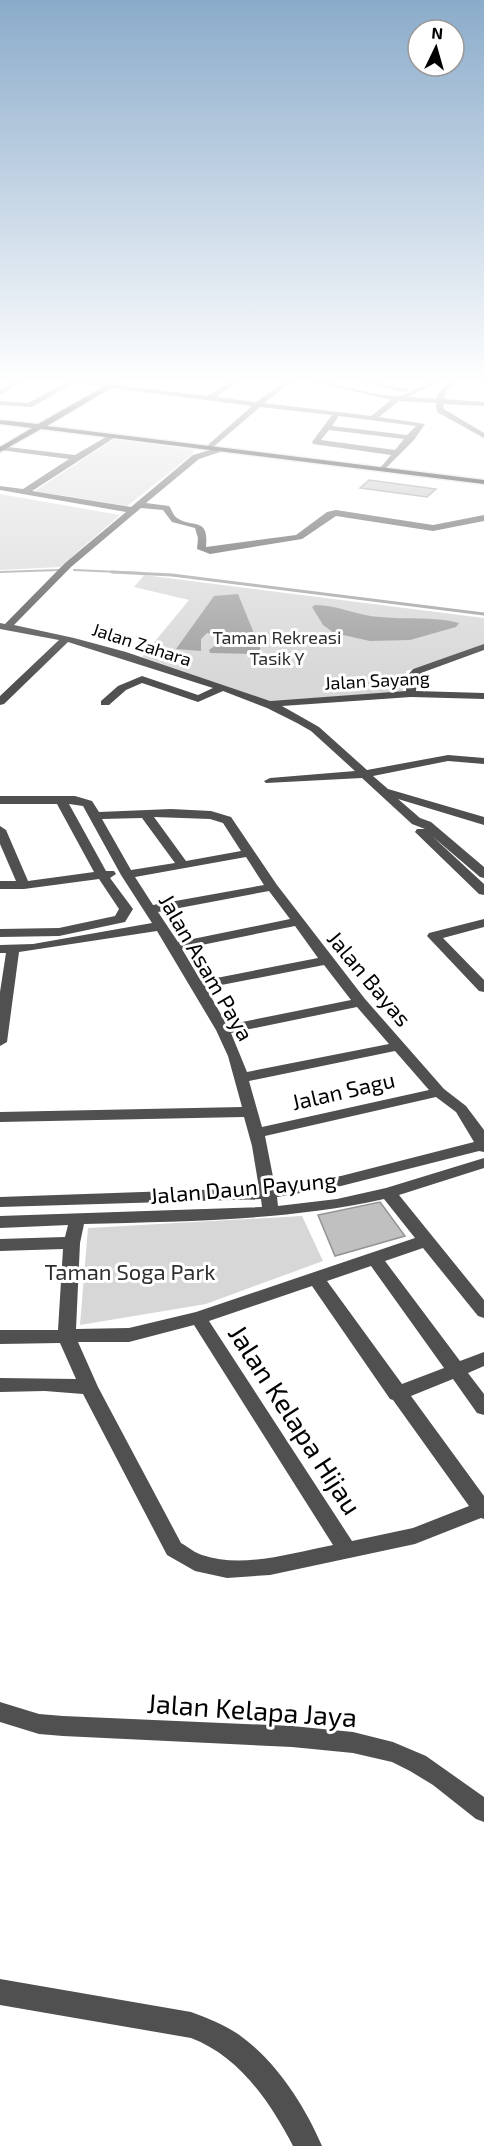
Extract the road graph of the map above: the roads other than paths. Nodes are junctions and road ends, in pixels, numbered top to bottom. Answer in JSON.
{"nodes":[{"id":1,"x":39,"y":482,"type":"edge"},
{"id":2,"x":166,"y":482,"type":"edge"},
{"id":3,"x":0,"y":488,"type":"edge"},
{"id":4,"x":24,"y":492,"type":"junction"},
{"id":5,"x":135,"y":508,"type":"junction"},
{"id":6,"x":484,"y":518,"type":"edge"},
{"id":7,"x":26,"y":609,"type":"junction"},
{"id":8,"x":3,"y":626,"type":"edge"},
{"id":9,"x":19,"y":629,"type":"junction"},
{"id":10,"x":66,"y":639,"type":"junction"},
{"id":11,"x":484,"y":647,"type":"edge"},
{"id":12,"x":0,"y":684,"type":"edge"},
{"id":13,"x":17,"y":686,"type":"junction"},
{"id":14,"x":217,"y":690,"type":"junction"},
{"id":15,"x":411,"y":694,"type":"junction"},
{"id":16,"x":484,"y":696,"type":"edge"},
{"id":17,"x":0,"y":702,"type":"edge"},
{"id":18,"x":105,"y":704,"type":"dead end"},
{"id":19,"x":271,"y":704,"type":"junction"},
{"id":20,"x":484,"y":761,"type":"edge"},
{"id":21,"x":366,"y":774,"type":"junction"},
{"id":22,"x":270,"y":781,"type":"dead end"},
{"id":23,"x":383,"y":790,"type":"junction"},
{"id":24,"x":0,"y":800,"type":"edge"},
{"id":25,"x":68,"y":800,"type":"junction"},
{"id":26,"x":428,"y":805,"type":"junction"},
{"id":27,"x":405,"y":811,"type":"junction"},
{"id":28,"x":450,"y":812,"type":"junction"},
{"id":29,"x":145,"y":814,"type":"junction"},
{"id":30,"x":95,"y":816,"type":"junction"},
{"id":31,"x":416,"y":821,"type":"junction"},
{"id":32,"x":484,"y":821,"type":"edge"},
{"id":33,"x":0,"y":830,"type":"edge"},
{"id":34,"x":437,"y":832,"type":"junction"},
{"id":35,"x":3,"y":846,"type":"edge"},
{"id":36,"x":249,"y":853,"type":"junction"},
{"id":37,"x":118,"y":858,"type":"junction"},
{"id":38,"x":93,"y":861,"type":"junction"},
{"id":39,"x":183,"y":865,"type":"junction"},
{"id":40,"x":126,"y":874,"type":"junction"},
{"id":41,"x":484,"y":874,"type":"edge"},
{"id":42,"x":102,"y":875,"type":"junction"},
{"id":43,"x":0,"y":885,"type":"edge"},
{"id":44,"x":24,"y":885,"type":"junction"},
{"id":45,"x":272,"y":887,"type":"junction"},
{"id":46,"x":484,"y":891,"type":"edge"},
{"id":47,"x":150,"y":910,"type":"junction"},
{"id":48,"x":297,"y":922,"type":"junction"},
{"id":49,"x":484,"y":923,"type":"edge"},
{"id":50,"x":160,"y":926,"type":"junction"},
{"id":51,"x":0,"y":933,"type":"edge"},
{"id":52,"x":174,"y":947,"type":"junction"},
{"id":53,"x":6,"y":949,"type":"edge"},
{"id":54,"x":327,"y":960,"type":"junction"},
{"id":55,"x":197,"y":986,"type":"junction"},
{"id":56,"x":484,"y":988,"type":"edge"},
{"id":57,"x":360,"y":1002,"type":"junction"},
{"id":58,"x":223,"y":1030,"type":"junction"},
{"id":59,"x":0,"y":1042,"type":"edge"},
{"id":60,"x":399,"y":1046,"type":"junction"},
{"id":61,"x":242,"y":1078,"type":"junction"},
{"id":62,"x":439,"y":1092,"type":"junction"},
{"id":63,"x":251,"y":1112,"type":"junction"},
{"id":64,"x":0,"y":1117,"type":"edge"},
{"id":65,"x":257,"y":1133,"type":"junction"},
{"id":66,"x":483,"y":1146,"type":"edge"},
{"id":67,"x":484,"y":1163,"type":"edge"},
{"id":68,"x":269,"y":1193,"type":"junction"},
{"id":69,"x":388,"y":1193,"type":"junction"},
{"id":70,"x":0,"y":1202,"type":"edge"},
{"id":71,"x":271,"y":1212,"type":"junction"},
{"id":72,"x":77,"y":1220,"type":"junction"},
{"id":73,"x":0,"y":1222,"type":"edge"},
{"id":74,"x":425,"y":1241,"type":"junction"},
{"id":75,"x":72,"y":1243,"type":"junction"},
{"id":76,"x":0,"y":1245,"type":"edge"},
{"id":77,"x":373,"y":1257,"type":"junction"},
{"id":78,"x":316,"y":1279,"type":"junction"},
{"id":79,"x":484,"y":1312,"type":"edge"},
{"id":80,"x":198,"y":1318,"type":"junction"},
{"id":81,"x":0,"y":1337,"type":"edge"},
{"id":82,"x":67,"y":1337,"type":"junction"},
{"id":83,"x":484,"y":1359,"type":"edge"},
{"id":84,"x":455,"y":1371,"type":"junction"},
{"id":85,"x":0,"y":1385,"type":"edge"},
{"id":86,"x":89,"y":1387,"type":"junction"},
{"id":87,"x":397,"y":1394,"type":"junction"},
{"id":88,"x":484,"y":1408,"type":"edge"},
{"id":89,"x":483,"y":1510,"type":"edge"},
{"id":90,"x":348,"y":1551,"type":"junction"},
{"id":91,"x":0,"y":1712,"type":"edge"},
{"id":92,"x":484,"y":1811,"type":"edge"},
{"id":93,"x":0,"y":1992,"type":"edge"},
{"id":94,"x":308,"y":2146,"type":"edge"}],
"edges":[{"from":1,"to":4,"type":"street"},
{"from":2,"to":5,"type":"street"},
{"from":3,"to":4,"type":"street"},
{"from":4,"to":5,"type":"street"},
{"from":5,"to":6,"type":"street"},
{"from":5,"to":7,"type":"street"},
{"from":7,"to":8,"type":"street"},
{"from":7,"to":9,"type":"street"},
{"from":8,"to":9,"type":"street","name":"Jalan Zahara"},
{"from":9,"to":10,"type":"street","name":"Jalan Zahara"},
{"from":10,"to":13,"type":"street"},
{"from":10,"to":14,"type":"street","name":"Jalan Zahara"},
{"from":11,"to":15,"type":"street"},
{"from":12,"to":13,"type":"street"},
{"from":13,"to":17,"type":"street"},
{"from":14,"to":18,"type":"street"},
{"from":14,"to":19,"type":"street","name":"Jalan Zahara"},
{"from":15,"to":16,"type":"street","name":"Jalan Sayang"},
{"from":15,"to":19,"type":"street","name":"Jalan Sayang"},
{"from":19,"to":21,"type":"street"},
{"from":20,"to":21,"type":"street"},
{"from":21,"to":22,"type":"street"},
{"from":21,"to":23,"type":"street"},
{"from":23,"to":26,"type":"street"},
{"from":23,"to":27,"type":"street"},
{"from":24,"to":25,"type":"street"},
{"from":25,"to":30,"type":"street","name":"Jalan Asam Paya"},
{"from":25,"to":38,"type":"street"},
{"from":26,"to":27,"type":"street"},
{"from":26,"to":28,"type":"street"},
{"from":27,"to":31,"type":"street"},
{"from":28,"to":32,"type":"street"},
{"from":28,"to":34,"type":"street"},
{"from":29,"to":30,"type":"street"},
{"from":29,"to":36,"type":"street","name":"Jalan Bayas"},
{"from":29,"to":39,"type":"street"},
{"from":30,"to":37,"type":"street","name":"Jalan Asam Paya"},
{"from":31,"to":34,"type":"street"},
{"from":31,"to":46,"type":"street"},
{"from":33,"to":35,"type":"street"},
{"from":34,"to":41,"type":"street"},
{"from":35,"to":44,"type":"street"},
{"from":36,"to":39,"type":"street"},
{"from":36,"to":45,"type":"street","name":"Jalan Bayas"},
{"from":37,"to":38,"type":"street"},
{"from":37,"to":40,"type":"street","name":"Jalan Asam Paya"},
{"from":38,"to":42,"type":"street"},
{"from":39,"to":40,"type":"street"},
{"from":40,"to":42,"type":"street"},
{"from":40,"to":47,"type":"street","name":"Jalan Asam Paya"},
{"from":42,"to":44,"type":"street"},
{"from":42,"to":51,"type":"street"},
{"from":43,"to":44,"type":"street"},
{"from":45,"to":47,"type":"street"},
{"from":45,"to":48,"type":"street","name":"Jalan Bayas"},
{"from":47,"to":50,"type":"street","name":"Jalan Asam Paya"},
{"from":48,"to":52,"type":"street"},
{"from":48,"to":54,"type":"street","name":"Jalan Bayas"},
{"from":49,"to":56,"type":"street"},
{"from":50,"to":52,"type":"street","name":"Jalan Asam Paya"},
{"from":50,"to":53,"type":"street"},
{"from":52,"to":55,"type":"street","name":"Jalan Asam Paya"},
{"from":53,"to":59,"type":"street"},
{"from":54,"to":55,"type":"street"},
{"from":54,"to":57,"type":"street","name":"Jalan Bayas"},
{"from":55,"to":58,"type":"street","name":"Jalan Asam Paya"},
{"from":57,"to":58,"type":"street"},
{"from":57,"to":60,"type":"street","name":"Jalan Bayas"},
{"from":58,"to":61,"type":"street","name":"Jalan Asam Paya"},
{"from":60,"to":61,"type":"street"},
{"from":60,"to":62,"type":"street","name":"Jalan Bayas"},
{"from":61,"to":63,"type":"street","name":"Jalan Asam Paya"},
{"from":62,"to":65,"type":"street","name":"Jalan Sagu"},
{"from":62,"to":66,"type":"street","name":"Jalan Bayas"},
{"from":63,"to":64,"type":"street"},
{"from":63,"to":65,"type":"street","name":"Jalan Asam Paya"},
{"from":65,"to":68,"type":"street","name":"Jalan Asam Paya"},
{"from":66,"to":68,"type":"street"},
{"from":67,"to":69,"type":"street","name":"Jalan Daun Payung"},
{"from":68,"to":70,"type":"street"},
{"from":68,"to":71,"type":"street","name":"Jalan Asam Paya"},
{"from":69,"to":71,"type":"street","name":"Jalan Daun Payung"},
{"from":69,"to":74,"type":"street"},
{"from":71,"to":72,"type":"street","name":"Jalan Daun Payung"},
{"from":72,"to":73,"type":"street","name":"Jalan Daun Payung"},
{"from":72,"to":75,"type":"street"},
{"from":74,"to":77,"type":"street"},
{"from":74,"to":79,"type":"street"},
{"from":75,"to":76,"type":"street"},
{"from":75,"to":82,"type":"street"},
{"from":77,"to":78,"type":"street"},
{"from":77,"to":84,"type":"street"},
{"from":78,"to":80,"type":"street"},
{"from":78,"to":87,"type":"street"},
{"from":80,"to":82,"type":"street"},
{"from":80,"to":90,"type":"street","name":"Jalan Kelapa Hijau"},
{"from":81,"to":82,"type":"street"},
{"from":82,"to":86,"type":"street"},
{"from":83,"to":84,"type":"street"},
{"from":84,"to":87,"type":"street"},
{"from":84,"to":88,"type":"street"},
{"from":85,"to":86,"type":"street"},
{"from":86,"to":90,"type":"street"},
{"from":87,"to":89,"type":"street"},
{"from":89,"to":90,"type":"street"},
{"from":91,"to":92,"type":"street","name":"Jalan Kelapa Jaya"},
{"from":93,"to":94,"type":"street"}]}
